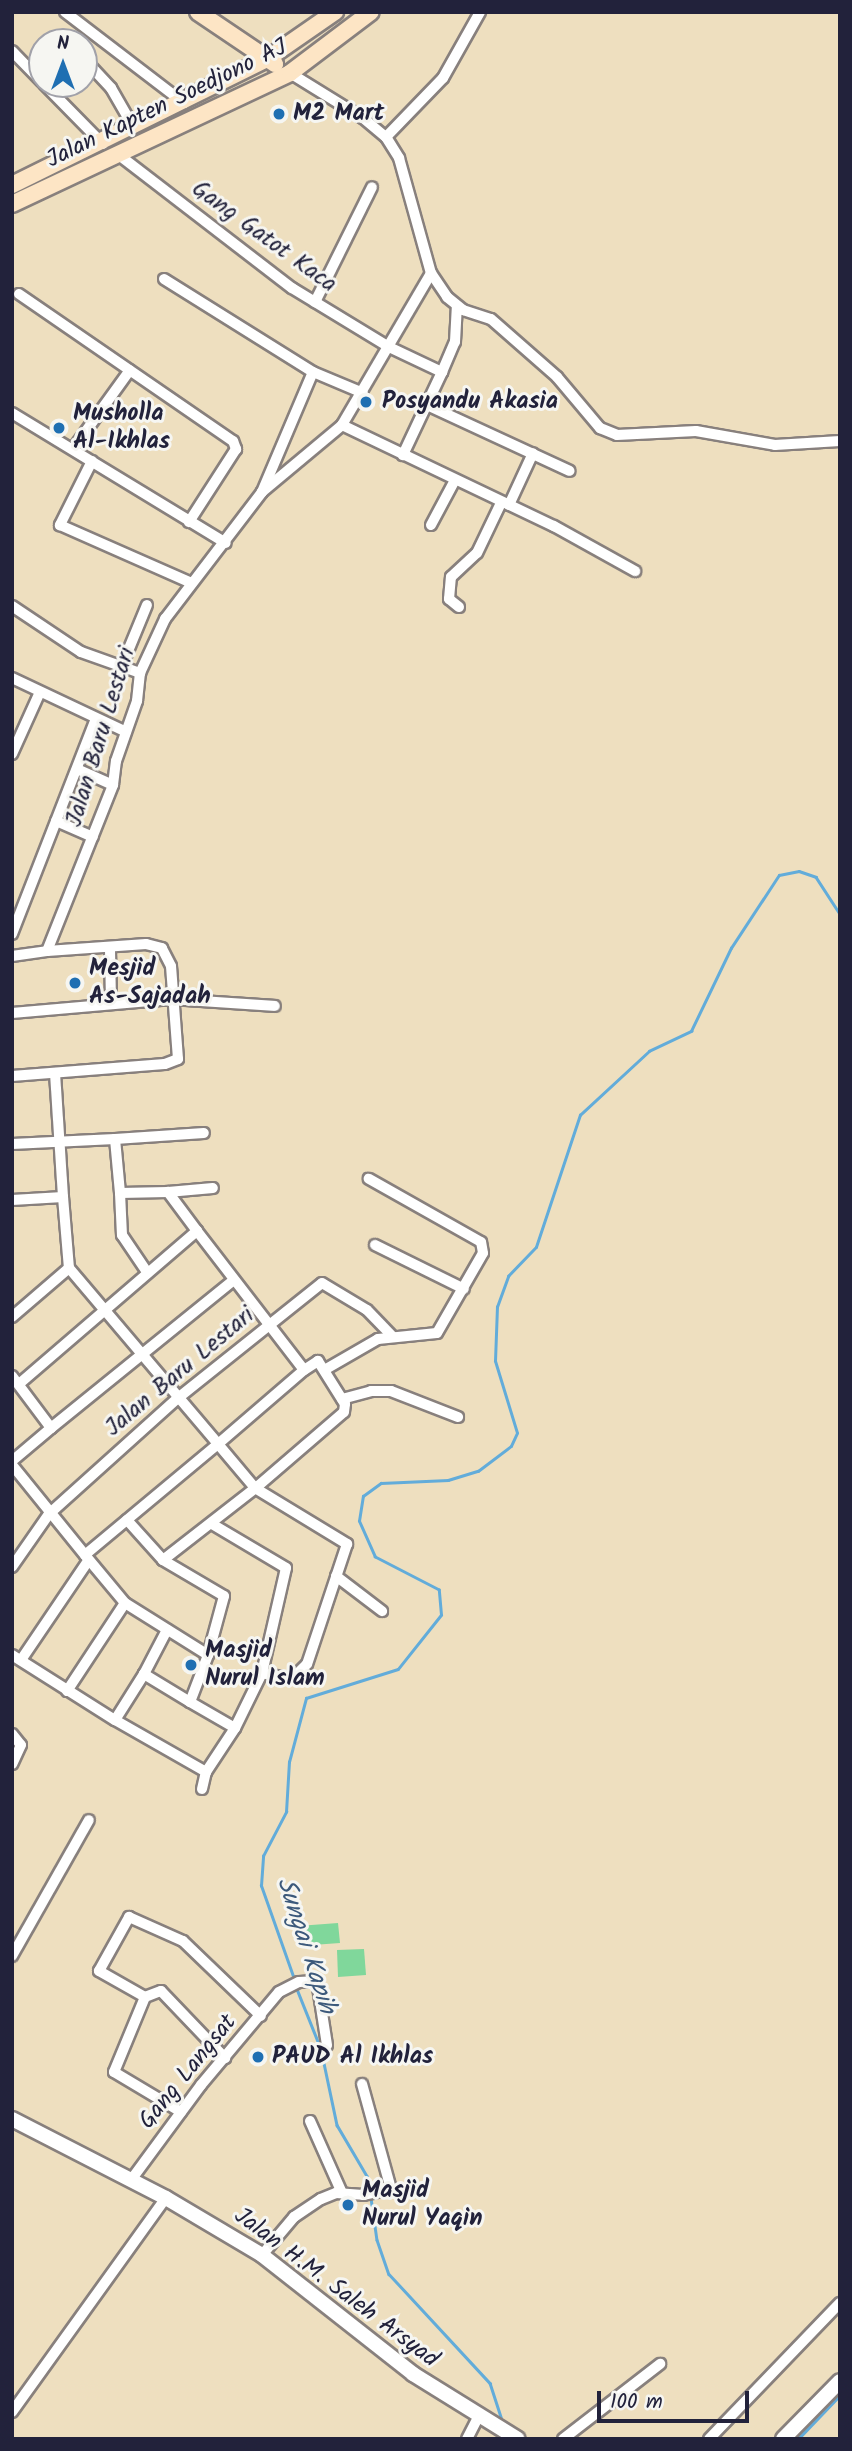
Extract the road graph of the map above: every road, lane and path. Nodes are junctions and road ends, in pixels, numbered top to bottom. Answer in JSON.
{"nodes":[{"id":1,"x":65,"y":12,"type":"edge"},
{"id":2,"x":198,"y":12,"type":"edge"},
{"id":3,"x":335,"y":12,"type":"edge"},
{"id":4,"x":371,"y":12,"type":"edge"},
{"id":5,"x":480,"y":12,"type":"edge"},
{"id":6,"x":215,"y":17,"type":"edge"},
{"id":7,"x":12,"y":51,"type":"edge"},
{"id":8,"x":267,"y":60,"type":"junction"},
{"id":9,"x":28,"y":68,"type":"edge"},
{"id":10,"x":290,"y":73,"type":"junction"},
{"id":11,"x":98,"y":74,"type":"edge"},
{"id":12,"x":58,"y":98,"type":"edge"},
{"id":13,"x":184,"y":103,"type":"junction"},
{"id":14,"x":134,"y":128,"type":"junction"},
{"id":15,"x":386,"y":137,"type":"junction"},
{"id":16,"x":103,"y":144,"type":"junction"},
{"id":17,"x":119,"y":155,"type":"junction"},
{"id":18,"x":15,"y":179,"type":"edge"},
{"id":19,"x":372,"y":187,"type":"dead end"},
{"id":20,"x":12,"y":204,"type":"edge"},
{"id":21,"x":431,"y":273,"type":"junction"},
{"id":22,"x":164,"y":279,"type":"dead end"},
{"id":23,"x":19,"y":294,"type":"dead end"},
{"id":24,"x":315,"y":302,"type":"junction"},
{"id":25,"x":457,"y":307,"type":"junction"},
{"id":26,"x":389,"y":347,"type":"junction"},
{"id":27,"x":130,"y":370,"type":"junction"},
{"id":28,"x":313,"y":372,"type":"junction"},
{"id":29,"x":442,"y":372,"type":"junction"},
{"id":30,"x":363,"y":393,"type":"junction"},
{"id":31,"x":427,"y":405,"type":"junction"},
{"id":32,"x":12,"y":413,"type":"edge"},
{"id":33,"x":342,"y":425,"type":"junction"},
{"id":34,"x":840,"y":440,"type":"edge"},
{"id":35,"x":73,"y":449,"type":"junction"},
{"id":36,"x":533,"y":453,"type":"junction"},
{"id":37,"x":402,"y":456,"type":"junction"},
{"id":38,"x":92,"y":460,"type":"junction"},
{"id":39,"x":570,"y":471,"type":"dead end"},
{"id":40,"x":455,"y":480,"type":"junction"},
{"id":41,"x":262,"y":492,"type":"junction"},
{"id":42,"x":505,"y":504,"type":"junction"},
{"id":43,"x":188,"y":522,"type":"junction"},
{"id":44,"x":431,"y":525,"type":"dead end"},
{"id":45,"x":226,"y":543,"type":"junction"},
{"id":46,"x":635,"y":570,"type":"dead end"},
{"id":47,"x":189,"y":582,"type":"junction"},
{"id":48,"x":147,"y":605,"type":"dead end"},
{"id":49,"x":12,"y":606,"type":"edge"},
{"id":50,"x":459,"y":607,"type":"dead end"},
{"id":51,"x":121,"y":667,"type":"junction"},
{"id":52,"x":141,"y":673,"type":"junction"},
{"id":53,"x":12,"y":678,"type":"edge"},
{"id":54,"x":40,"y":692,"type":"junction"},
{"id":55,"x":96,"y":719,"type":"junction"},
{"id":56,"x":127,"y":732,"type":"junction"},
{"id":57,"x":12,"y":754,"type":"edge"},
{"id":58,"x":77,"y":769,"type":"junction"},
{"id":59,"x":113,"y":785,"type":"junction"},
{"id":60,"x":56,"y":821,"type":"junction"},
{"id":61,"x":93,"y":837,"type":"junction"},
{"id":62,"x":12,"y":934,"type":"edge"},
{"id":63,"x":110,"y":950,"type":"junction"},
{"id":64,"x":47,"y":951,"type":"junction"},
{"id":65,"x":12,"y":956,"type":"edge"},
{"id":66,"x":172,"y":999,"type":"junction"},
{"id":67,"x":111,"y":1004,"type":"junction"},
{"id":68,"x":275,"y":1006,"type":"dead end"},
{"id":69,"x":12,"y":1013,"type":"edge"},
{"id":70,"x":55,"y":1073,"type":"junction"},
{"id":71,"x":12,"y":1076,"type":"edge"},
{"id":72,"x":204,"y":1133,"type":"dead end"},
{"id":73,"x":116,"y":1139,"type":"junction"},
{"id":74,"x":61,"y":1142,"type":"junction"},
{"id":75,"x":12,"y":1144,"type":"edge"},
{"id":76,"x":369,"y":1179,"type":"dead end"},
{"id":77,"x":213,"y":1188,"type":"dead end"},
{"id":78,"x":168,"y":1192,"type":"junction"},
{"id":79,"x":120,"y":1193,"type":"junction"},
{"id":80,"x":63,"y":1197,"type":"junction"},
{"id":81,"x":12,"y":1200,"type":"edge"},
{"id":82,"x":197,"y":1231,"type":"junction"},
{"id":83,"x":375,"y":1245,"type":"dead end"},
{"id":84,"x":69,"y":1268,"type":"junction"},
{"id":85,"x":147,"y":1272,"type":"junction"},
{"id":86,"x":234,"y":1280,"type":"junction"},
{"id":87,"x":464,"y":1289,"type":"junction"},
{"id":88,"x":105,"y":1309,"type":"junction"},
{"id":89,"x":12,"y":1317,"type":"edge"},
{"id":90,"x":268,"y":1325,"type":"junction"},
{"id":91,"x":392,"y":1336,"type":"junction"},
{"id":92,"x":142,"y":1353,"type":"junction"},
{"id":93,"x":326,"y":1369,"type":"junction"},
{"id":94,"x":304,"y":1370,"type":"junction"},
{"id":95,"x":16,"y":1380,"type":"edge"},
{"id":96,"x":178,"y":1398,"type":"junction"},
{"id":97,"x":342,"y":1399,"type":"junction"},
{"id":98,"x":458,"y":1417,"type":"dead end"},
{"id":99,"x":51,"y":1428,"type":"junction"},
{"id":100,"x":218,"y":1444,"type":"junction"},
{"id":101,"x":12,"y":1463,"type":"edge"},
{"id":102,"x":255,"y":1488,"type":"junction"},
{"id":103,"x":49,"y":1514,"type":"junction"},
{"id":104,"x":127,"y":1520,"type":"junction"},
{"id":105,"x":212,"y":1524,"type":"junction"},
{"id":106,"x":86,"y":1558,"type":"junction"},
{"id":107,"x":14,"y":1560,"type":"edge"},
{"id":108,"x":163,"y":1560,"type":"junction"},
{"id":109,"x":336,"y":1576,"type":"junction"},
{"id":110,"x":125,"y":1603,"type":"junction"},
{"id":111,"x":382,"y":1611,"type":"dead end"},
{"id":112,"x":167,"y":1630,"type":"junction"},
{"id":113,"x":208,"y":1655,"type":"junction"},
{"id":114,"x":16,"y":1657,"type":"edge"},
{"id":115,"x":262,"y":1673,"type":"junction"},
{"id":116,"x":144,"y":1674,"type":"junction"},
{"id":117,"x":67,"y":1691,"type":"junction"},
{"id":118,"x":190,"y":1702,"type":"junction"},
{"id":119,"x":115,"y":1720,"type":"junction"},
{"id":120,"x":234,"y":1728,"type":"junction"},
{"id":121,"x":12,"y":1734,"type":"edge"},
{"id":122,"x":12,"y":1764,"type":"edge"},
{"id":123,"x":206,"y":1772,"type":"junction"},
{"id":124,"x":202,"y":1789,"type":"dead end"},
{"id":125,"x":89,"y":1820,"type":"dead end"},
{"id":126,"x":12,"y":1956,"type":"edge"},
{"id":127,"x":145,"y":1997,"type":"junction"},
{"id":128,"x":261,"y":2016,"type":"junction"},
{"id":129,"x":327,"y":2045,"type":"dead end"},
{"id":130,"x":225,"y":2058,"type":"junction"},
{"id":131,"x":362,"y":2084,"type":"dead end"},
{"id":132,"x":181,"y":2112,"type":"junction"},
{"id":133,"x":12,"y":2119,"type":"edge"},
{"id":134,"x":310,"y":2121,"type":"dead end"},
{"id":135,"x":131,"y":2180,"type":"junction"},
{"id":136,"x":342,"y":2193,"type":"junction"},
{"id":137,"x":166,"y":2198,"type":"junction"},
{"id":138,"x":262,"y":2255,"type":"junction"},
{"id":139,"x":840,"y":2303,"type":"edge"},
{"id":140,"x":660,"y":2364,"type":"dead end"},
{"id":141,"x":840,"y":2381,"type":"edge"},
{"id":142,"x":12,"y":2412,"type":"edge"},
{"id":143,"x":484,"y":2418,"type":"junction"},
{"id":144,"x":467,"y":2439,"type":"edge"},
{"id":145,"x":519,"y":2439,"type":"edge"},
{"id":146,"x":563,"y":2439,"type":"edge"},
{"id":147,"x":709,"y":2439,"type":"edge"},
{"id":148,"x":783,"y":2439,"type":"edge"}],
"edges":[{"from":1,"to":13,"type":"street"},
{"from":2,"to":6,"type":"main road"},
{"from":3,"to":8,"type":"main road","name":"Jalan Kapten Soedjono AJ"},
{"from":4,"to":10,"type":"main road","name":"Jalan Kapten Soedjono AJ"},
{"from":5,"to":15,"type":"street"},
{"from":6,"to":8,"type":"main road"},
{"from":7,"to":9,"type":"street"},
{"from":8,"to":10,"type":"main road"},
{"from":8,"to":13,"type":"main road","name":"Jalan Kapten Soedjono AJ"},
{"from":10,"to":15,"type":"street"},
{"from":10,"to":17,"type":"main road","name":"Jalan Kapten Soedjono AJ"},
{"from":11,"to":14,"type":"street"},
{"from":12,"to":16,"type":"street"},
{"from":13,"to":14,"type":"main road","name":"Jalan Kapten Soedjono AJ"},
{"from":14,"to":16,"type":"main road","name":"Jalan Kapten Soedjono AJ"},
{"from":15,"to":21,"type":"street"},
{"from":16,"to":18,"type":"main road","name":"Jalan Kapten Soedjono AJ"},
{"from":17,"to":20,"type":"main road","name":"Jalan Kapten Soedjono AJ"},
{"from":17,"to":24,"type":"street","name":"Gang Gatot Kaca"},
{"from":19,"to":24,"type":"street"},
{"from":21,"to":25,"type":"street"},
{"from":21,"to":26,"type":"street","name":"Jalan Baru Lestari"},
{"from":22,"to":28,"type":"street"},
{"from":23,"to":27,"type":"street"},
{"from":24,"to":26,"type":"street","name":"Gang Gatot Kaca"},
{"from":25,"to":29,"type":"street"},
{"from":25,"to":34,"type":"street"},
{"from":26,"to":29,"type":"street","name":"Gang Gatot Kaca"},
{"from":26,"to":30,"type":"street","name":"Jalan Baru Lestari"},
{"from":27,"to":35,"type":"street"},
{"from":27,"to":43,"type":"street"},
{"from":28,"to":30,"type":"street"},
{"from":28,"to":41,"type":"street"},
{"from":29,"to":31,"type":"street"},
{"from":30,"to":33,"type":"street","name":"Jalan Baru Lestari"},
{"from":31,"to":36,"type":"street"},
{"from":31,"to":37,"type":"street"},
{"from":32,"to":35,"type":"street"},
{"from":33,"to":37,"type":"street"},
{"from":33,"to":41,"type":"street","name":"Jalan Baru Lestari"},
{"from":35,"to":38,"type":"street"},
{"from":36,"to":39,"type":"street"},
{"from":36,"to":42,"type":"street"},
{"from":37,"to":40,"type":"street"},
{"from":38,"to":43,"type":"street"},
{"from":38,"to":47,"type":"street"},
{"from":40,"to":42,"type":"street"},
{"from":40,"to":44,"type":"street"},
{"from":41,"to":45,"type":"street","name":"Jalan Baru Lestari"},
{"from":42,"to":46,"type":"street"},
{"from":42,"to":50,"type":"street"},
{"from":43,"to":45,"type":"street"},
{"from":45,"to":47,"type":"street","name":"Jalan Baru Lestari"},
{"from":47,"to":52,"type":"street","name":"Jalan Baru Lestari"},
{"from":48,"to":51,"type":"street"},
{"from":49,"to":51,"type":"street"},
{"from":51,"to":52,"type":"street"},
{"from":52,"to":56,"type":"street","name":"Jalan Baru Lestari"},
{"from":53,"to":54,"type":"street"},
{"from":54,"to":55,"type":"street"},
{"from":54,"to":57,"type":"street"},
{"from":55,"to":56,"type":"street"},
{"from":55,"to":58,"type":"street"},
{"from":56,"to":59,"type":"street","name":"Jalan Baru Lestari"},
{"from":58,"to":59,"type":"street"},
{"from":58,"to":60,"type":"street"},
{"from":59,"to":61,"type":"street","name":"Jalan Baru Lestari"},
{"from":60,"to":61,"type":"street"},
{"from":60,"to":62,"type":"street"},
{"from":61,"to":64,"type":"street","name":"Jalan Baru Lestari"},
{"from":63,"to":64,"type":"street"},
{"from":63,"to":66,"type":"street"},
{"from":63,"to":67,"type":"street"},
{"from":64,"to":65,"type":"street"},
{"from":66,"to":67,"type":"street"},
{"from":66,"to":68,"type":"street"},
{"from":66,"to":70,"type":"street"},
{"from":67,"to":69,"type":"street"},
{"from":70,"to":71,"type":"street"},
{"from":70,"to":74,"type":"street"},
{"from":72,"to":73,"type":"street"},
{"from":73,"to":74,"type":"street"},
{"from":73,"to":79,"type":"street"},
{"from":74,"to":75,"type":"street"},
{"from":74,"to":80,"type":"street"},
{"from":76,"to":87,"type":"street"},
{"from":77,"to":78,"type":"street"},
{"from":78,"to":79,"type":"street"},
{"from":78,"to":82,"type":"street"},
{"from":79,"to":85,"type":"street"},
{"from":80,"to":81,"type":"street"},
{"from":80,"to":84,"type":"street"},
{"from":82,"to":85,"type":"street"},
{"from":82,"to":86,"type":"street"},
{"from":83,"to":87,"type":"street"},
{"from":84,"to":88,"type":"street"},
{"from":84,"to":89,"type":"street"},
{"from":85,"to":88,"type":"street"},
{"from":86,"to":90,"type":"street"},
{"from":86,"to":92,"type":"street"},
{"from":87,"to":91,"type":"street"},
{"from":88,"to":92,"type":"street"},
{"from":88,"to":95,"type":"street"},
{"from":90,"to":91,"type":"street","name":"Jalan Baru Lestari"},
{"from":90,"to":94,"type":"street"},
{"from":90,"to":96,"type":"street","name":"Jalan Baru Lestari"},
{"from":91,"to":93,"type":"street"},
{"from":92,"to":96,"type":"street"},
{"from":92,"to":99,"type":"street"},
{"from":93,"to":94,"type":"street"},
{"from":93,"to":97,"type":"street"},
{"from":94,"to":100,"type":"street"},
{"from":95,"to":99,"type":"street"},
{"from":96,"to":100,"type":"street"},
{"from":96,"to":103,"type":"street","name":"Jalan Baru Lestari"},
{"from":97,"to":98,"type":"street"},
{"from":97,"to":102,"type":"street"},
{"from":99,"to":101,"type":"street"},
{"from":100,"to":102,"type":"street"},
{"from":100,"to":104,"type":"street"},
{"from":101,"to":103,"type":"street"},
{"from":102,"to":105,"type":"street"},
{"from":102,"to":109,"type":"street"},
{"from":103,"to":106,"type":"street"},
{"from":103,"to":107,"type":"street","name":"Jalan Baru Lestari"},
{"from":104,"to":106,"type":"street"},
{"from":104,"to":108,"type":"street"},
{"from":105,"to":108,"type":"street"},
{"from":105,"to":115,"type":"street"},
{"from":106,"to":110,"type":"street"},
{"from":106,"to":114,"type":"street"},
{"from":108,"to":113,"type":"street"},
{"from":109,"to":111,"type":"street"},
{"from":109,"to":115,"type":"street"},
{"from":110,"to":112,"type":"street"},
{"from":110,"to":117,"type":"street"},
{"from":112,"to":113,"type":"street"},
{"from":112,"to":116,"type":"street"},
{"from":113,"to":118,"type":"street"},
{"from":114,"to":117,"type":"street"},
{"from":115,"to":120,"type":"street"},
{"from":116,"to":118,"type":"street"},
{"from":116,"to":119,"type":"street"},
{"from":117,"to":119,"type":"street"},
{"from":118,"to":120,"type":"street"},
{"from":119,"to":123,"type":"street"},
{"from":120,"to":123,"type":"street"},
{"from":121,"to":122,"type":"street"},
{"from":123,"to":124,"type":"street"},
{"from":125,"to":126,"type":"street"},
{"from":127,"to":128,"type":"street"},
{"from":127,"to":130,"type":"street"},
{"from":127,"to":132,"type":"street"},
{"from":128,"to":129,"type":"street","name":"Gang Langsat"},
{"from":128,"to":130,"type":"street","name":"Gang Langsat"},
{"from":130,"to":132,"type":"street","name":"Gang Langsat"},
{"from":131,"to":136,"type":"street"},
{"from":132,"to":135,"type":"street","name":"Gang Langsat"},
{"from":133,"to":135,"type":"street","name":"Jalan H.M. Saleh Arsyad"},
{"from":134,"to":136,"type":"street"},
{"from":135,"to":137,"type":"street","name":"Jalan H.M. Saleh Arsyad"},
{"from":136,"to":138,"type":"street"},
{"from":137,"to":138,"type":"street","name":"Jalan H.M. Saleh Arsyad"},
{"from":137,"to":142,"type":"street"},
{"from":138,"to":143,"type":"street","name":"Jalan H.M. Saleh Arsyad"},
{"from":139,"to":147,"type":"street"},
{"from":140,"to":146,"type":"street"},
{"from":141,"to":148,"type":"street"},
{"from":143,"to":144,"type":"street"},
{"from":143,"to":145,"type":"street","name":"Jalan H.M. Saleh Arsyad"}]}
